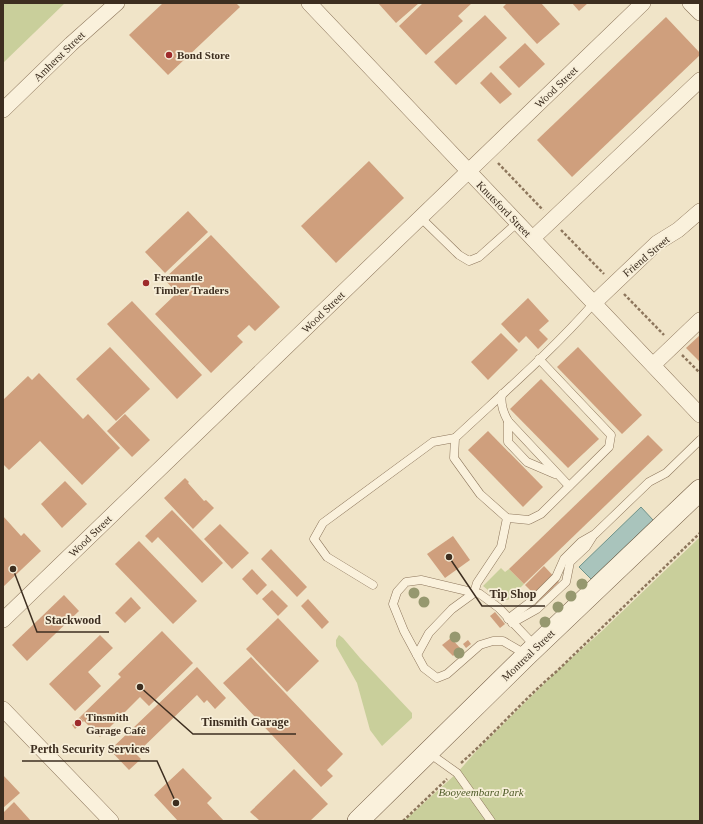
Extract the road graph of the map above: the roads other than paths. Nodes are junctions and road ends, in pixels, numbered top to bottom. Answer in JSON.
{"nodes":[{"id":1,"x":117,"y":3,"type":"edge"},
{"id":2,"x":309,"y":3,"type":"edge"},
{"id":3,"x":643,"y":3,"type":"edge"},
{"id":4,"x":690,"y":3,"type":"edge"},
{"id":5,"x":700,"y":13,"type":"edge"},
{"id":6,"x":700,"y":80,"type":"edge"},
{"id":7,"x":3,"y":110,"type":"edge"},
{"id":8,"x":469,"y":172,"type":"junction"},
{"id":9,"x":700,"y":211,"type":"edge"},
{"id":10,"x":421,"y":218,"type":"junction"},
{"id":11,"x":517,"y":222,"type":"junction"},
{"id":12,"x":533,"y":238,"type":"junction"},
{"id":13,"x":594,"y":303,"type":"junction"},
{"id":14,"x":700,"y":320,"type":"edge"},
{"id":15,"x":539,"y":359,"type":"junction"},
{"id":16,"x":653,"y":366,"type":"junction"},
{"id":17,"x":502,"y":394,"type":"junction"},
{"id":18,"x":700,"y":415,"type":"edge"},
{"id":19,"x":508,"y":422,"type":"junction"},
{"id":20,"x":455,"y":438,"type":"junction"},
{"id":21,"x":700,"y":440,"type":"edge"},
{"id":22,"x":559,"y":476,"type":"junction"},
{"id":23,"x":569,"y":486,"type":"junction"},
{"id":24,"x":700,"y":490,"type":"edge"},
{"id":25,"x":507,"y":518,"type":"junction"},
{"id":26,"x":373,"y":585,"type":"dead end"},
{"id":27,"x":474,"y":593,"type":"junction"},
{"id":28,"x":3,"y":620,"type":"edge"},
{"id":29,"x":510,"y":621,"type":"junction"},
{"id":30,"x":532,"y":651,"type":"junction"},
{"id":31,"x":417,"y":655,"type":"junction"},
{"id":32,"x":3,"y":709,"type":"edge"},
{"id":33,"x":429,"y":753,"type":"junction"},
{"id":34,"x":111,"y":821,"type":"edge"},
{"id":35,"x":358,"y":821,"type":"edge"},
{"id":36,"x":491,"y":821,"type":"edge"}],
"edges":[{"from":1,"to":7,"type":"street","name":"Amherst Street"},
{"from":2,"to":8,"type":"street","name":"Knutsford Street"},
{"from":3,"to":8,"type":"street","name":"Wood Street"},
{"from":4,"to":5,"type":"street"},
{"from":6,"to":12,"type":"street"},
{"from":8,"to":10,"type":"street","name":"Wood Street"},
{"from":8,"to":11,"type":"street","name":"Knutsford Street"},
{"from":9,"to":13,"type":"street","name":"Friend Street"},
{"from":10,"to":11,"type":"lane"},
{"from":10,"to":28,"type":"street","name":"Wood Street"},
{"from":11,"to":12,"type":"street","name":"Knutsford Street"},
{"from":12,"to":13,"type":"street","name":"Knutsford Street"},
{"from":13,"to":15,"type":"lane"},
{"from":13,"to":16,"type":"street","name":"Knutsford Street"},
{"from":14,"to":16,"type":"street"},
{"from":15,"to":17,"type":"lane"},
{"from":15,"to":23,"type":"lane"},
{"from":16,"to":18,"type":"street","name":"Knutsford Street"},
{"from":17,"to":19,"type":"lane"},
{"from":17,"to":20,"type":"lane"},
{"from":19,"to":22,"type":"lane"},
{"from":19,"to":22,"type":"lane"},
{"from":20,"to":25,"type":"lane"},
{"from":20,"to":26,"type":"lane"},
{"from":21,"to":29,"type":"lane"},
{"from":22,"to":23,"type":"lane"},
{"from":23,"to":25,"type":"lane"},
{"from":24,"to":30,"type":"street","name":"Montreal Street"},
{"from":25,"to":27,"type":"lane"},
{"from":27,"to":29,"type":"lane"},
{"from":27,"to":31,"type":"lane"},
{"from":27,"to":31,"type":"lane"},
{"from":29,"to":30,"type":"lane"},
{"from":30,"to":31,"type":"lane"},
{"from":30,"to":33,"type":"street","name":"Montreal Street"},
{"from":32,"to":34,"type":"street"},
{"from":33,"to":35,"type":"street","name":"Montreal Street"},
{"from":33,"to":36,"type":"lane"}]}
